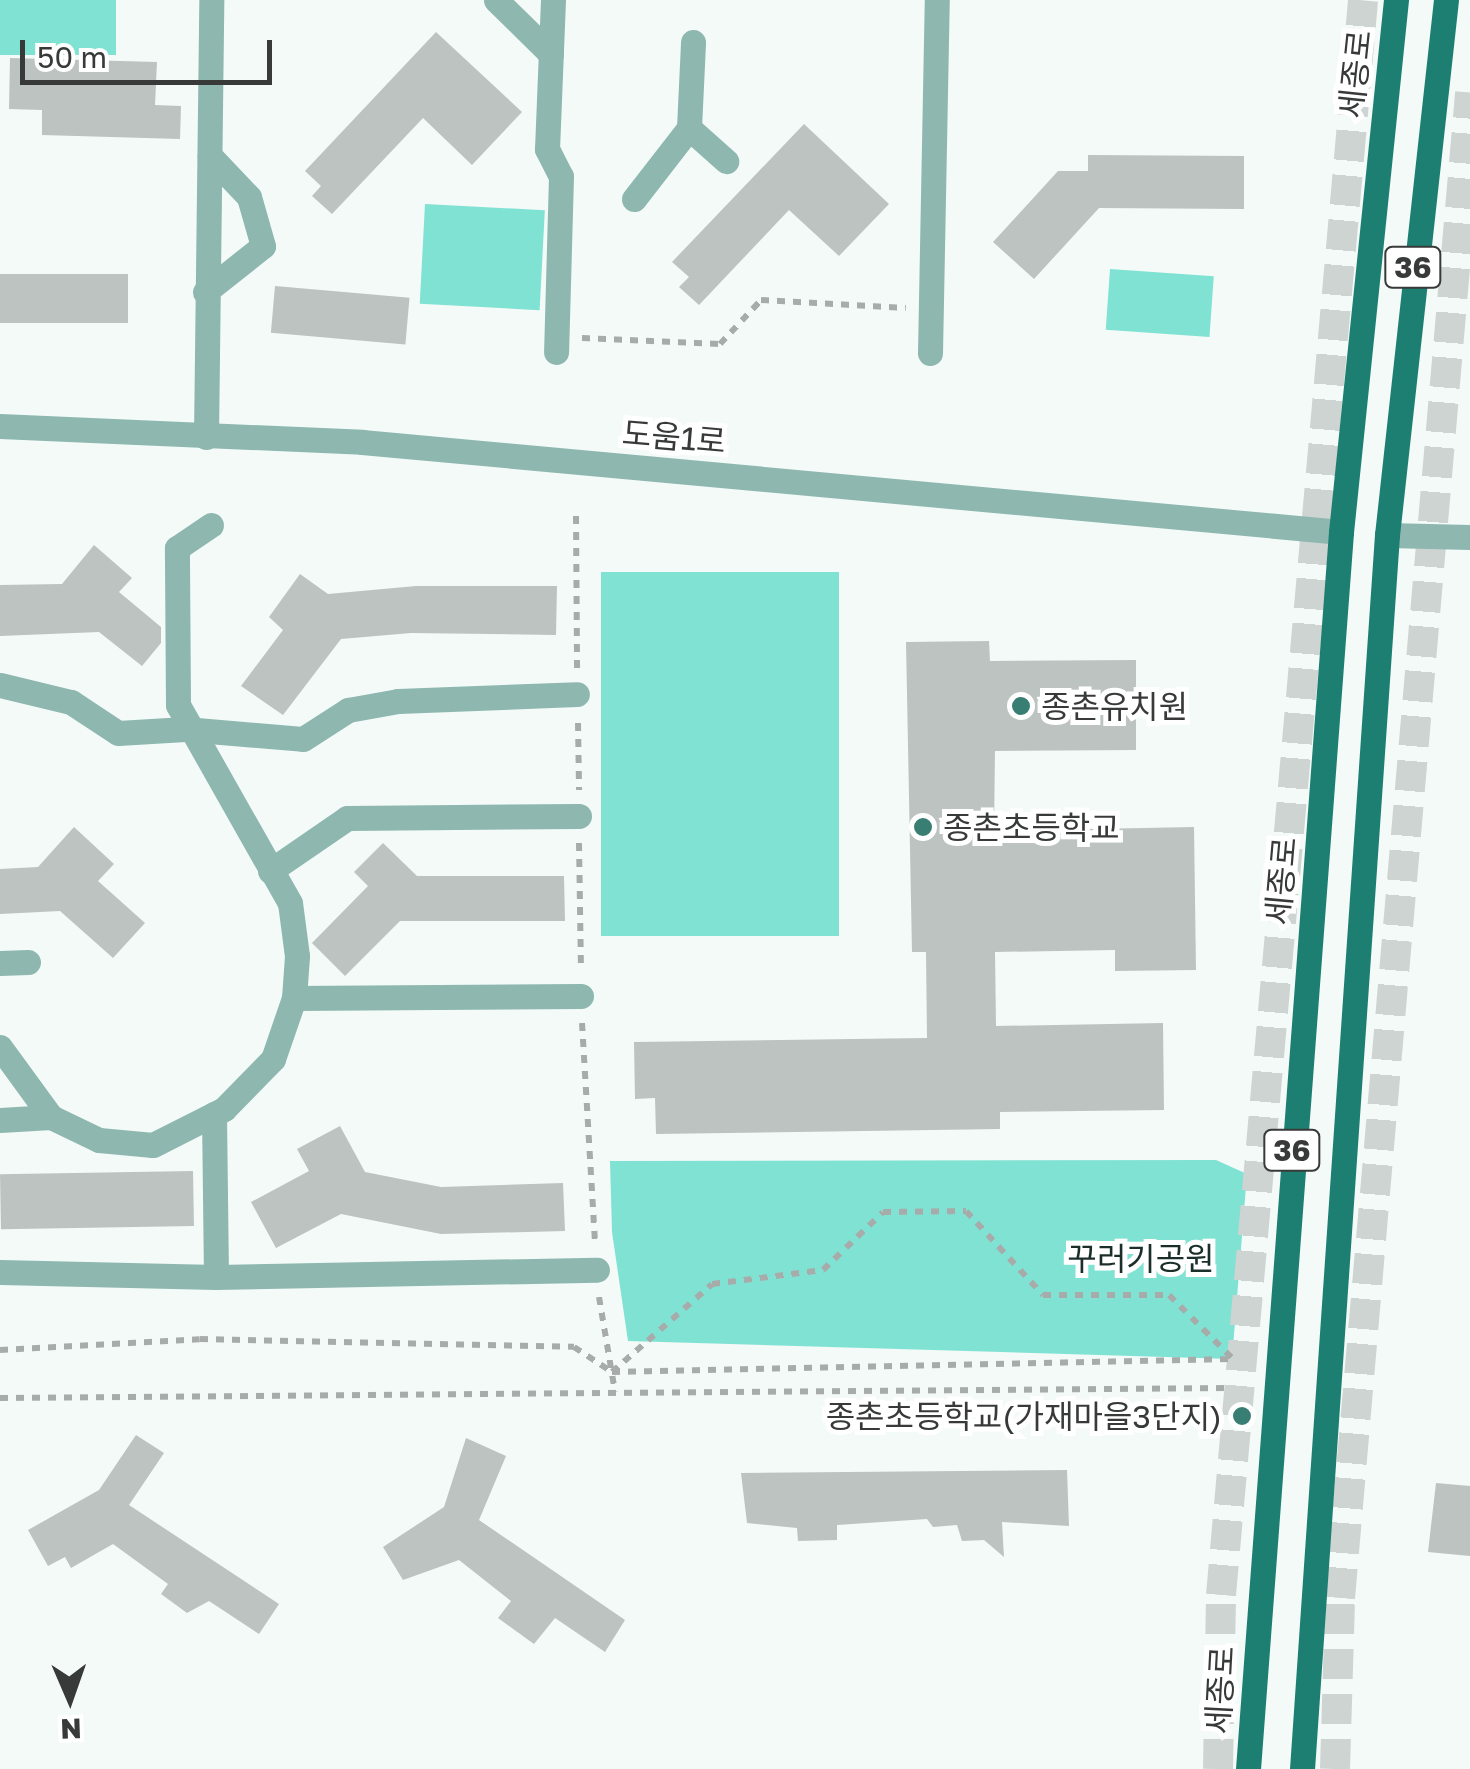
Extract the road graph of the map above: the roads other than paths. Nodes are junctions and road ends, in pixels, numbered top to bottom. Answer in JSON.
{"nodes":[{"id":1,"x":212,"y":0,"type":"edge"},
{"id":2,"x":496,"y":0,"type":"edge"},
{"id":3,"x":553,"y":0,"type":"edge"},
{"id":4,"x":938,"y":0,"type":"edge"},
{"id":5,"x":1396,"y":0,"type":"edge"},
{"id":6,"x":1446,"y":0,"type":"edge"},
{"id":7,"x":693,"y":42,"type":"dead end"},
{"id":8,"x":551,"y":54,"type":"junction"},
{"id":9,"x":689,"y":128,"type":"junction"},
{"id":10,"x":210,"y":156,"type":"junction"},
{"id":11,"x":726,"y":161,"type":"dead end"},
{"id":12,"x":634,"y":200,"type":"dead end"},
{"id":13,"x":205,"y":292,"type":"junction"},
{"id":14,"x":556,"y":344,"type":"road end"},
{"id":15,"x":930,"y":353,"type":"dead end"},
{"id":16,"x":0,"y":426,"type":"edge"},
{"id":17,"x":206,"y":436,"type":"junction"},
{"id":18,"x":211,"y":524,"type":"dead end"},
{"id":19,"x":1342,"y":532,"type":"junction"},
{"id":20,"x":1387,"y":535,"type":"junction"},
{"id":21,"x":1470,"y":537,"type":"edge"},
{"id":22,"x":0,"y":685,"type":"edge"},
{"id":23,"x":578,"y":694,"type":"road end"},
{"id":24,"x":185,"y":729,"type":"junction"},
{"id":25,"x":579,"y":816,"type":"road end"},
{"id":26,"x":270,"y":871,"type":"junction"},
{"id":27,"x":28,"y":962,"type":"dead end"},
{"id":28,"x":0,"y":963,"type":"edge"},
{"id":29,"x":581,"y":996,"type":"road end"},
{"id":30,"x":294,"y":998,"type":"junction"},
{"id":31,"x":0,"y":1046,"type":"edge"},
{"id":32,"x":214,"y":1114,"type":"junction"},
{"id":33,"x":51,"y":1117,"type":"junction"},
{"id":34,"x":0,"y":1120,"type":"edge"},
{"id":35,"x":597,"y":1270,"type":"road end"},
{"id":36,"x":0,"y":1272,"type":"edge"},
{"id":37,"x":216,"y":1278,"type":"junction"},
{"id":38,"x":1248,"y":1769,"type":"edge"},
{"id":39,"x":1302,"y":1769,"type":"edge"}],
"edges":[{"from":1,"to":10,"type":"street"},
{"from":2,"to":8,"type":"street"},
{"from":3,"to":8,"type":"street"},
{"from":4,"to":15,"type":"street"},
{"from":5,"to":19,"type":"main road","name":"세종로","number":"36"},
{"from":6,"to":20,"type":"main road","number":"36"},
{"from":7,"to":9,"type":"street"},
{"from":8,"to":14,"type":"street"},
{"from":9,"to":11,"type":"street"},
{"from":9,"to":12,"type":"street"},
{"from":10,"to":13,"type":"street"},
{"from":10,"to":13,"type":"street"},
{"from":13,"to":17,"type":"street"},
{"from":16,"to":17,"type":"street","name":"도움1로"},
{"from":17,"to":19,"type":"street","name":"도움1로"},
{"from":18,"to":24,"type":"street"},
{"from":19,"to":20,"type":"main road"},
{"from":19,"to":38,"type":"main road","name":"세종로","number":"36"},
{"from":20,"to":21,"type":"street"},
{"from":20,"to":39,"type":"main road","number":"36"},
{"from":22,"to":24,"type":"street"},
{"from":23,"to":24,"type":"street"},
{"from":24,"to":26,"type":"street"},
{"from":25,"to":26,"type":"street"},
{"from":26,"to":30,"type":"street"},
{"from":27,"to":28,"type":"street"},
{"from":29,"to":30,"type":"street"},
{"from":30,"to":32,"type":"street"},
{"from":31,"to":33,"type":"street"},
{"from":32,"to":33,"type":"street"},
{"from":32,"to":37,"type":"street"},
{"from":33,"to":34,"type":"street"},
{"from":35,"to":37,"type":"street"},
{"from":36,"to":37,"type":"street"}]}
